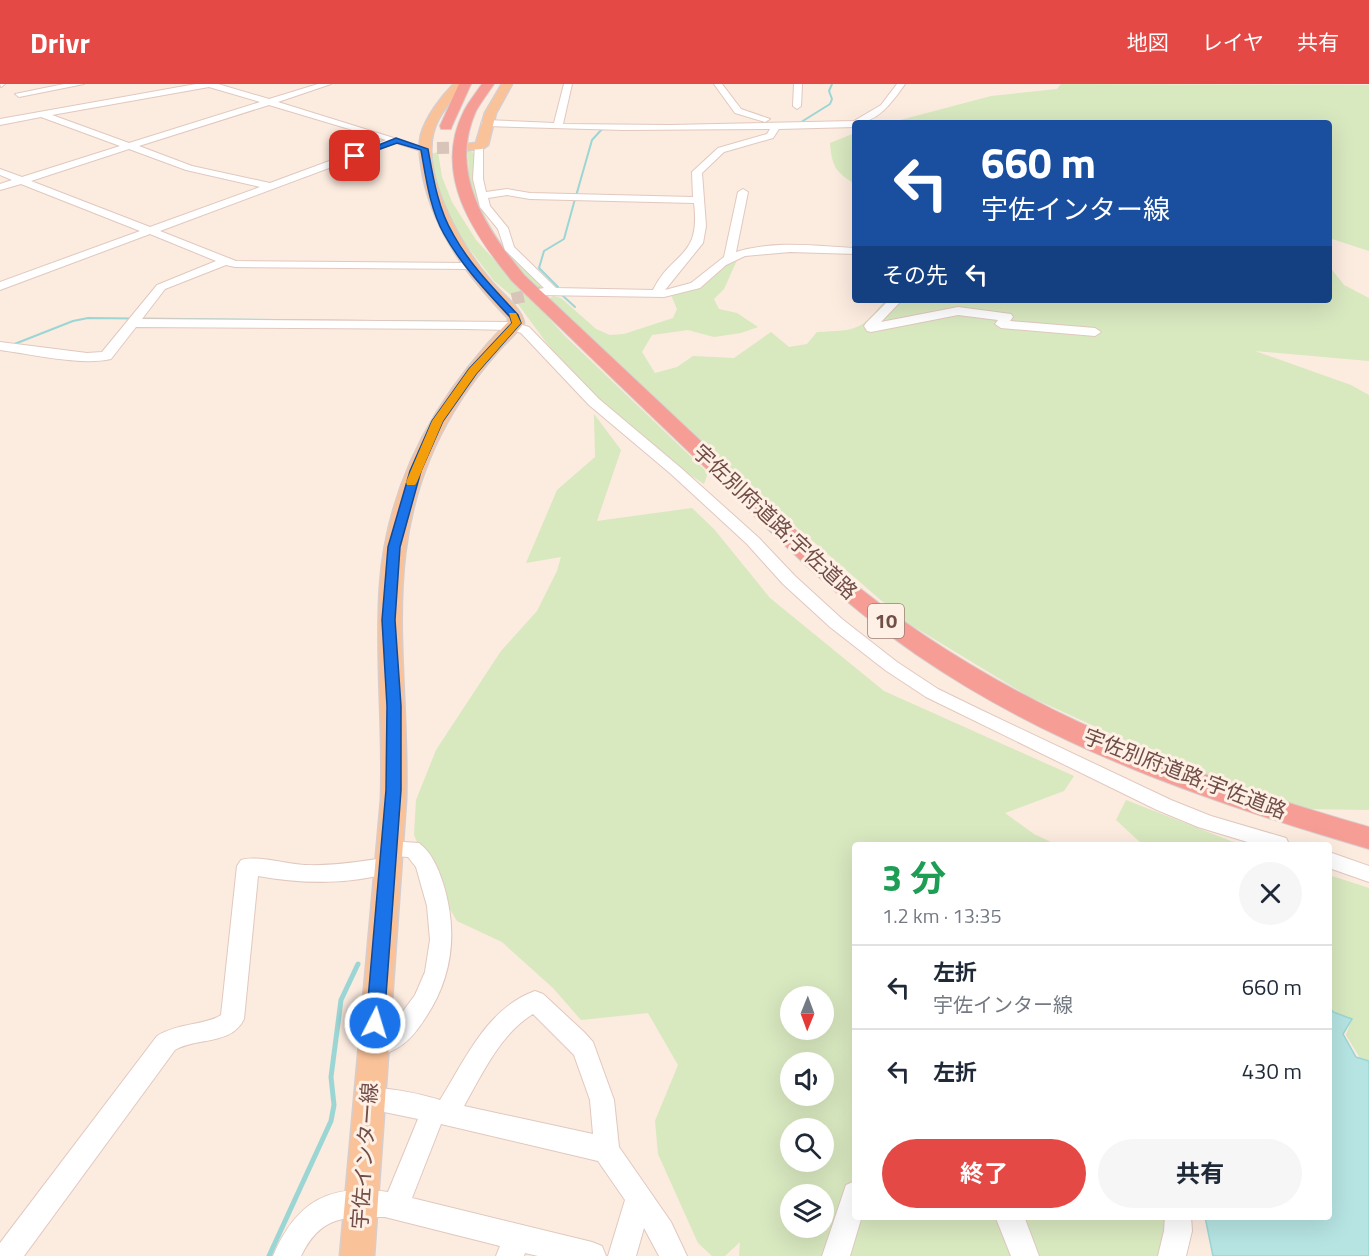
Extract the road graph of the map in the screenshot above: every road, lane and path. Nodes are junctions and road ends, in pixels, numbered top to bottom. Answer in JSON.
{"nodes":[{"id":1,"x":209,"y":84,"type":"edge"},
{"id":2,"x":327,"y":84,"type":"edge"},
{"id":3,"x":463,"y":84,"type":"edge"},
{"id":4,"x":488,"y":84,"type":"edge"},
{"id":5,"x":502,"y":84,"type":"edge"},
{"id":6,"x":507,"y":84,"type":"edge"},
{"id":7,"x":568,"y":84,"type":"edge"},
{"id":8,"x":718,"y":84,"type":"edge"},
{"id":9,"x":798,"y":84,"type":"edge"},
{"id":10,"x":901,"y":84,"type":"edge"},
{"id":11,"x":74,"y":85,"type":"edge"},
{"id":12,"x":19,"y":94,"type":"dead end"},
{"id":13,"x":268,"y":102,"type":"junction"},
{"id":14,"x":797,"y":106,"type":"dead end"},
{"id":15,"x":43,"y":115,"type":"junction"},
{"id":16,"x":861,"y":120,"type":"edge"},
{"id":17,"x":0,"y":122,"type":"edge"},
{"id":18,"x":486,"y":123,"type":"junction"},
{"id":19,"x":852,"y":123,"type":"edge"},
{"id":20,"x":558,"y":126,"type":"junction"},
{"id":21,"x":776,"y":126,"type":"junction"},
{"id":22,"x":396,"y":140,"type":"junction"},
{"id":23,"x":129,"y":146,"type":"junction"},
{"id":24,"x":451,"y":149,"type":"junction"},
{"id":25,"x":0,"y":172,"type":"edge"},
{"id":26,"x":21,"y":180,"type":"junction"},
{"id":27,"x":272,"y":186,"type":"junction"},
{"id":28,"x":0,"y":187,"type":"edge"},
{"id":29,"x":743,"y":192,"type":"dead end"},
{"id":30,"x":481,"y":196,"type":"junction"},
{"id":31,"x":700,"y":200,"type":"junction"},
{"id":32,"x":149,"y":231,"type":"junction"},
{"id":33,"x":852,"y":250,"type":"edge"},
{"id":34,"x":729,"y":258,"type":"junction"},
{"id":35,"x":225,"y":261,"type":"junction"},
{"id":36,"x":469,"y":266,"type":"junction"},
{"id":37,"x":0,"y":286,"type":"edge"},
{"id":38,"x":658,"y":293,"type":"junction"},
{"id":39,"x":893,"y":303,"type":"edge"},
{"id":40,"x":133,"y":323,"type":"junction"},
{"id":41,"x":513,"y":326,"type":"junction"},
{"id":42,"x":1095,"y":332,"type":"dead end"},
{"id":43,"x":0,"y":346,"type":"edge"},
{"id":44,"x":1291,"y":815,"type":"junction"},
{"id":45,"x":1369,"y":833,"type":"edge"},
{"id":46,"x":1369,"y":838,"type":"edge"},
{"id":47,"x":1272,"y":842,"type":"edge"},
{"id":48,"x":1369,"y":843,"type":"edge"},
{"id":49,"x":388,"y":857,"type":"junction"},
{"id":50,"x":1332,"y":861,"type":"edge"},
{"id":51,"x":1369,"y":874,"type":"edge"},
{"id":52,"x":374,"y":1046,"type":"junction"},
{"id":53,"x":369,"y":1099,"type":"junction"},
{"id":54,"x":440,"y":1112,"type":"junction"},
{"id":55,"x":607,"y":1152,"type":"junction"},
{"id":56,"x":639,"y":1198,"type":"junction"},
{"id":57,"x":361,"y":1203,"type":"junction"},
{"id":58,"x":852,"y":1204,"type":"edge"},
{"id":59,"x":395,"y":1206,"type":"junction"},
{"id":60,"x":1011,"y":1220,"type":"edge"},
{"id":61,"x":1178,"y":1220,"type":"edge"},
{"id":62,"x":514,"y":1246,"type":"edge"},
{"id":63,"x":8,"y":1256,"type":"edge"},
{"id":64,"x":287,"y":1256,"type":"edge"},
{"id":65,"x":357,"y":1256,"type":"edge"},
{"id":66,"x":592,"y":1256,"type":"edge"},
{"id":67,"x":622,"y":1256,"type":"edge"},
{"id":68,"x":673,"y":1256,"type":"edge"},
{"id":69,"x":836,"y":1256,"type":"edge"},
{"id":70,"x":1025,"y":1256,"type":"edge"},
{"id":71,"x":1172,"y":1256,"type":"edge"}],
"edges":[{"from":1,"to":13,"type":"street"},
{"from":1,"to":15,"type":"street"},
{"from":2,"to":13,"type":"street"},
{"from":3,"to":24,"type":"highway"},
{"from":3,"to":24,"type":"main road"},
{"from":4,"to":24,"type":"highway","name":"宇佐別府道路;宇佐道路","number":"10"},
{"from":5,"to":24,"type":"highway"},
{"from":6,"to":18,"type":"main road"},
{"from":7,"to":20,"type":"street"},
{"from":8,"to":21,"type":"street"},
{"from":9,"to":14,"type":"street"},
{"from":10,"to":16,"type":"street"},
{"from":11,"to":12,"type":"street"},
{"from":13,"to":22,"type":"street"},
{"from":13,"to":23,"type":"street"},
{"from":15,"to":17,"type":"street"},
{"from":15,"to":23,"type":"street"},
{"from":18,"to":20,"type":"street"},
{"from":18,"to":24,"type":"main road"},
{"from":19,"to":21,"type":"street"},
{"from":20,"to":21,"type":"street"},
{"from":21,"to":31,"type":"street"},
{"from":22,"to":24,"type":"street"},
{"from":22,"to":27,"type":"street"},
{"from":23,"to":26,"type":"street"},
{"from":23,"to":27,"type":"street"},
{"from":24,"to":30,"type":"street"},
{"from":24,"to":36,"type":"main road"},
{"from":24,"to":44,"type":"highway","name":"宇佐別府道路;宇佐道路","number":"10"},
{"from":25,"to":26,"type":"street"},
{"from":26,"to":28,"type":"street"},
{"from":26,"to":32,"type":"street"},
{"from":27,"to":32,"type":"street"},
{"from":29,"to":34,"type":"street"},
{"from":30,"to":31,"type":"street"},
{"from":30,"to":38,"type":"street"},
{"from":31,"to":38,"type":"street"},
{"from":32,"to":35,"type":"street"},
{"from":32,"to":37,"type":"street"},
{"from":33,"to":34,"type":"street"},
{"from":34,"to":38,"type":"street"},
{"from":35,"to":36,"type":"street"},
{"from":35,"to":40,"type":"street"},
{"from":36,"to":41,"type":"main road"},
{"from":39,"to":42,"type":"street"},
{"from":40,"to":41,"type":"street"},
{"from":40,"to":43,"type":"street"},
{"from":41,"to":47,"type":"street"},
{"from":41,"to":49,"type":"main road","name":"宇佐インター線"},
{"from":44,"to":45,"type":"highway"},
{"from":44,"to":46,"type":"highway","name":"宇佐別府道路;宇佐道路","number":"10"},
{"from":44,"to":48,"type":"highway"},
{"from":49,"to":52,"type":"main road","name":"宇佐インター線"},
{"from":49,"to":52,"type":"street"},
{"from":49,"to":63,"type":"street"},
{"from":50,"to":51,"type":"street"},
{"from":52,"to":53,"type":"main road","name":"宇佐インター線"},
{"from":53,"to":54,"type":"street"},
{"from":53,"to":57,"type":"main road","name":"宇佐インター線"},
{"from":54,"to":55,"type":"street"},
{"from":54,"to":55,"type":"street"},
{"from":54,"to":59,"type":"street"},
{"from":55,"to":56,"type":"street"},
{"from":56,"to":67,"type":"street"},
{"from":56,"to":68,"type":"street"},
{"from":57,"to":59,"type":"street"},
{"from":57,"to":64,"type":"street"},
{"from":57,"to":65,"type":"main road","name":"宇佐インター線"},
{"from":58,"to":69,"type":"street"},
{"from":59,"to":62,"type":"street"},
{"from":60,"to":70,"type":"street"},
{"from":61,"to":71,"type":"street"},
{"from":62,"to":66,"type":"street"}]}
